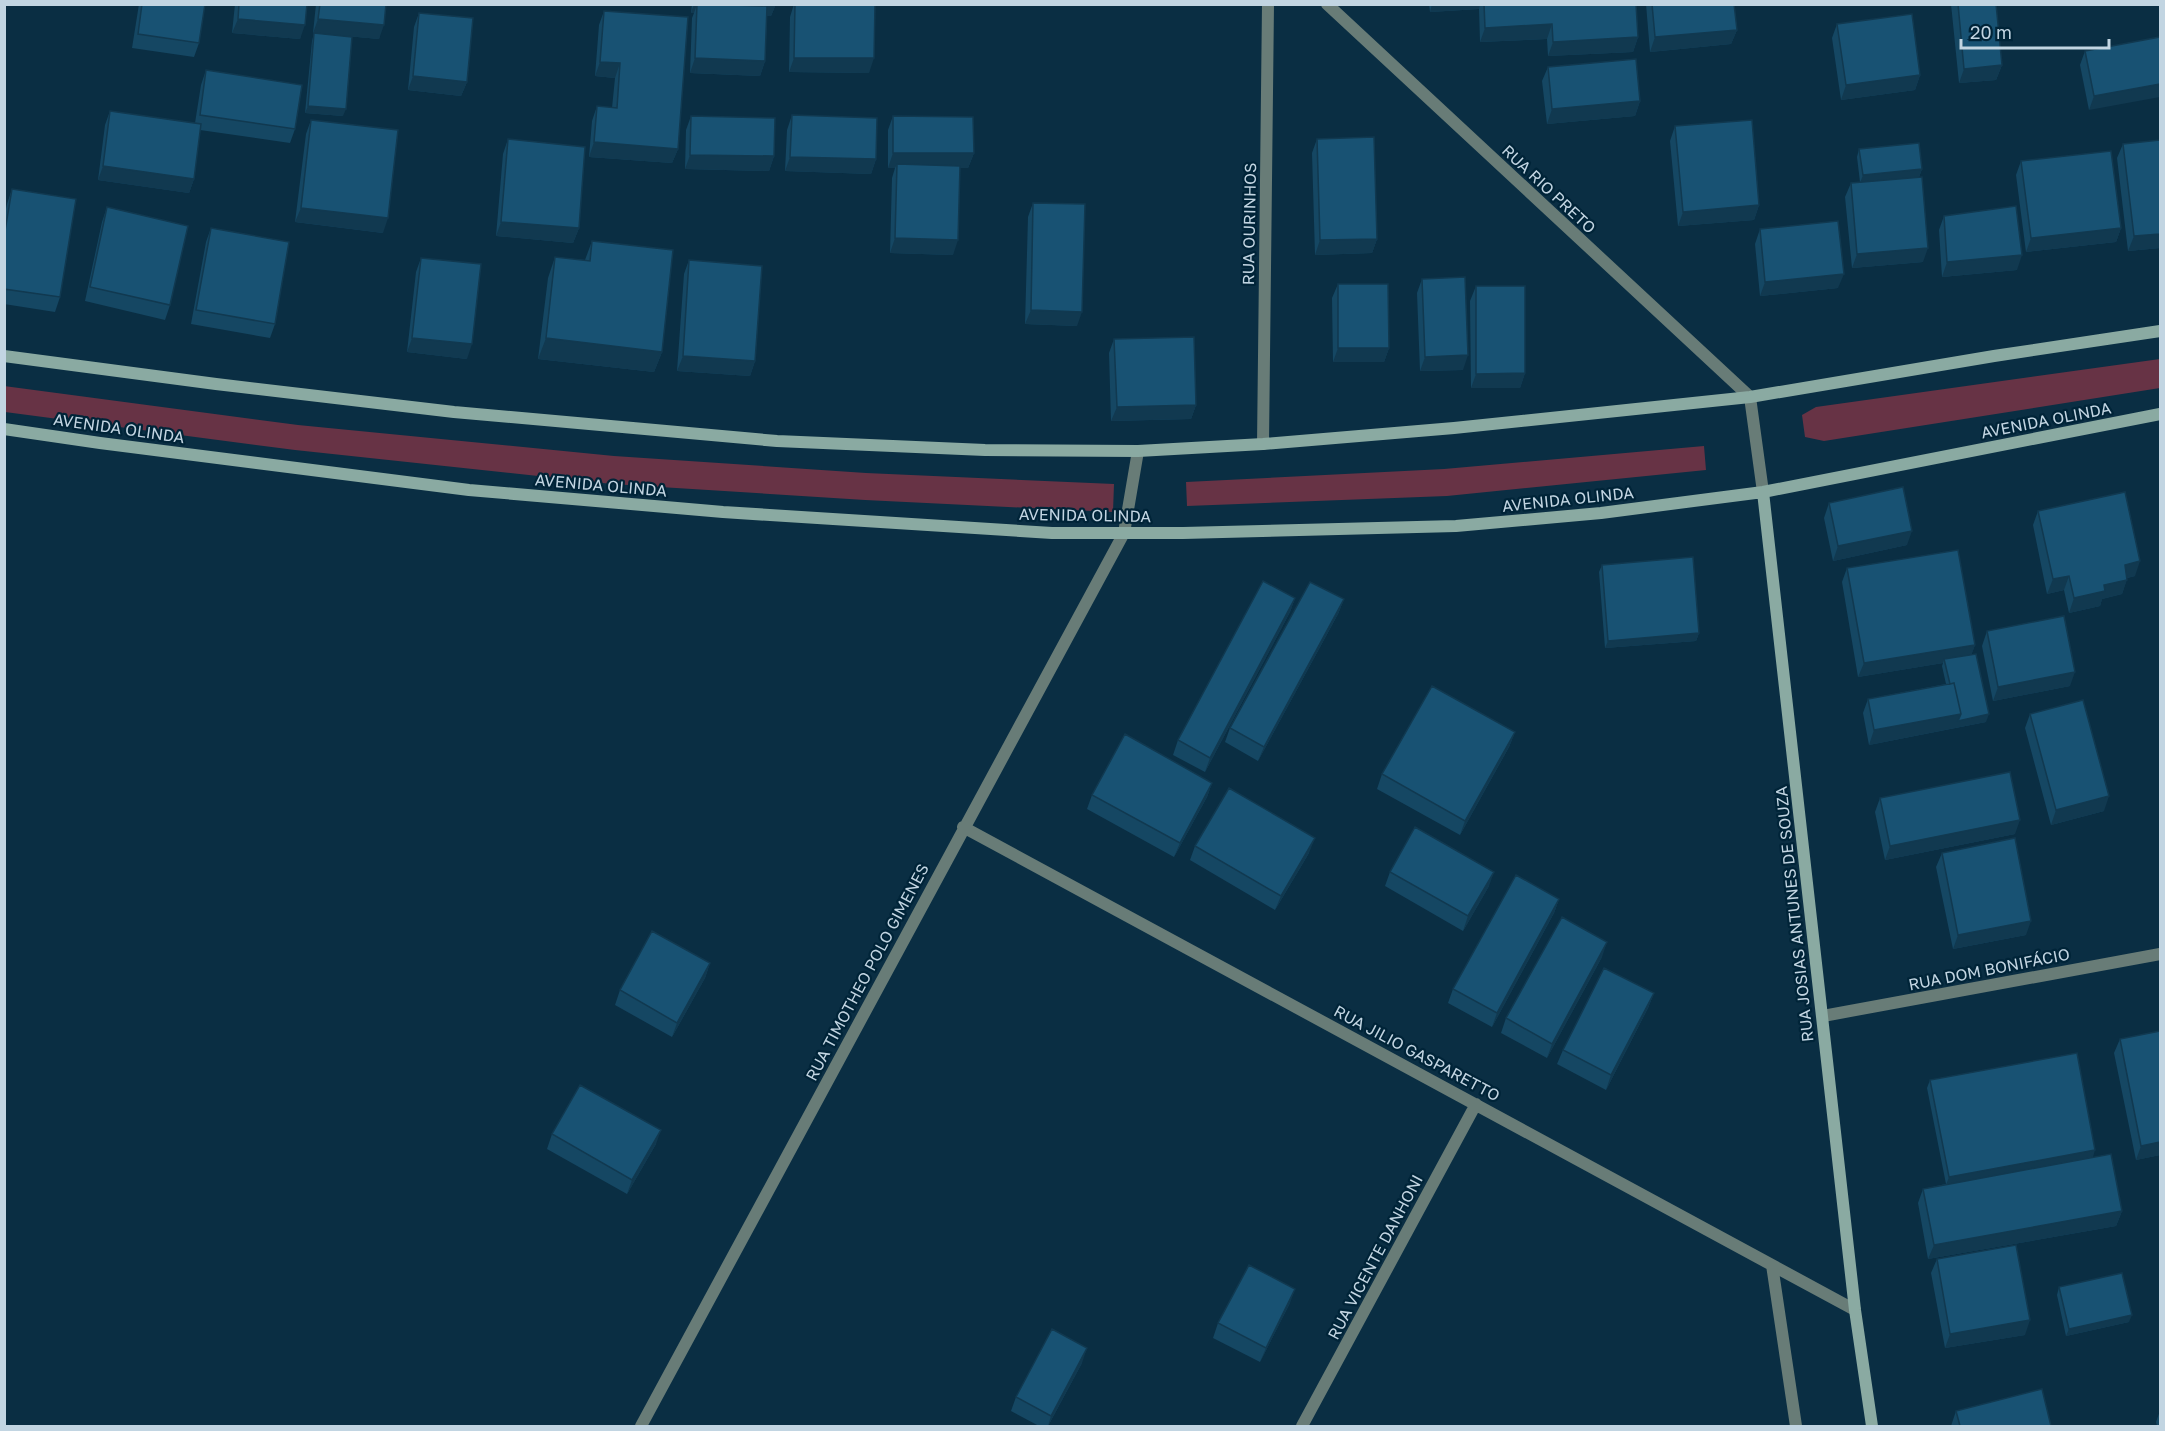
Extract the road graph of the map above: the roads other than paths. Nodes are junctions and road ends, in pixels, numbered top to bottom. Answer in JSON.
{"nodes":[{"id":1,"x":1268,"y":4,"type":"edge"},
{"id":2,"x":1327,"y":4,"type":"edge"},
{"id":3,"x":2160,"y":331,"type":"edge"},
{"id":4,"x":4,"y":356,"type":"edge"},
{"id":5,"x":1749,"y":397,"type":"junction"},
{"id":6,"x":2160,"y":414,"type":"edge"},
{"id":7,"x":4,"y":429,"type":"edge"},
{"id":8,"x":1263,"y":444,"type":"junction"},
{"id":9,"x":1138,"y":451,"type":"junction"},
{"id":10,"x":1763,"y":492,"type":"junction"},
{"id":11,"x":1124,"y":533,"type":"junction"},
{"id":12,"x":963,"y":827,"type":"junction"},
{"id":13,"x":2160,"y":954,"type":"edge"},
{"id":14,"x":1823,"y":1016,"type":"junction"},
{"id":15,"x":1476,"y":1104,"type":"junction"},
{"id":16,"x":1772,"y":1265,"type":"junction"},
{"id":17,"x":1855,"y":1310,"type":"junction"},
{"id":18,"x":641,"y":1426,"type":"edge"},
{"id":19,"x":1302,"y":1426,"type":"edge"},
{"id":20,"x":1796,"y":1426,"type":"edge"},
{"id":21,"x":1872,"y":1426,"type":"edge"}],
"edges":[{"from":1,"to":8,"type":"street","name":"RUA OURINHOS"},
{"from":2,"to":5,"type":"street","name":"RUA RIO PRETO"},
{"from":3,"to":5,"type":"street"},
{"from":4,"to":9,"type":"street"},
{"from":5,"to":8,"type":"street"},
{"from":5,"to":10,"type":"street","name":"RUA JOSIAS ANTUNES DE SOUZA"},
{"from":6,"to":10,"type":"street","name":"AVENIDA OLINDA"},
{"from":7,"to":11,"type":"street","name":"AVENIDA OLINDA"},
{"from":8,"to":9,"type":"street"},
{"from":9,"to":11,"type":"street","name":"RUA TIMOTHEO POLO GIMENES"},
{"from":10,"to":11,"type":"street","name":"AVENIDA OLINDA"},
{"from":10,"to":14,"type":"street","name":"RUA JOSIAS ANTUNES DE SOUZA"},
{"from":11,"to":12,"type":"street","name":"RUA TIMOTHEO POLO GIMENES"},
{"from":12,"to":15,"type":"street","name":"RUA JILIO GASPARETTO"},
{"from":12,"to":18,"type":"street","name":"RUA TIMOTHEO POLO GIMENES"},
{"from":13,"to":14,"type":"street","name":"RUA DOM BONIFÁCIO"},
{"from":14,"to":17,"type":"street","name":"RUA JOSIAS ANTUNES DE SOUZA"},
{"from":15,"to":16,"type":"street","name":"RUA JILIO GASPARETTO"},
{"from":15,"to":19,"type":"street","name":"RUA VICENTE DANHONI"},
{"from":16,"to":17,"type":"street","name":"RUA JILIO GASPARETTO"},
{"from":16,"to":20,"type":"street"},
{"from":17,"to":21,"type":"street","name":"RUA JOSIAS ANTUNES DE SOUZA"}]}
